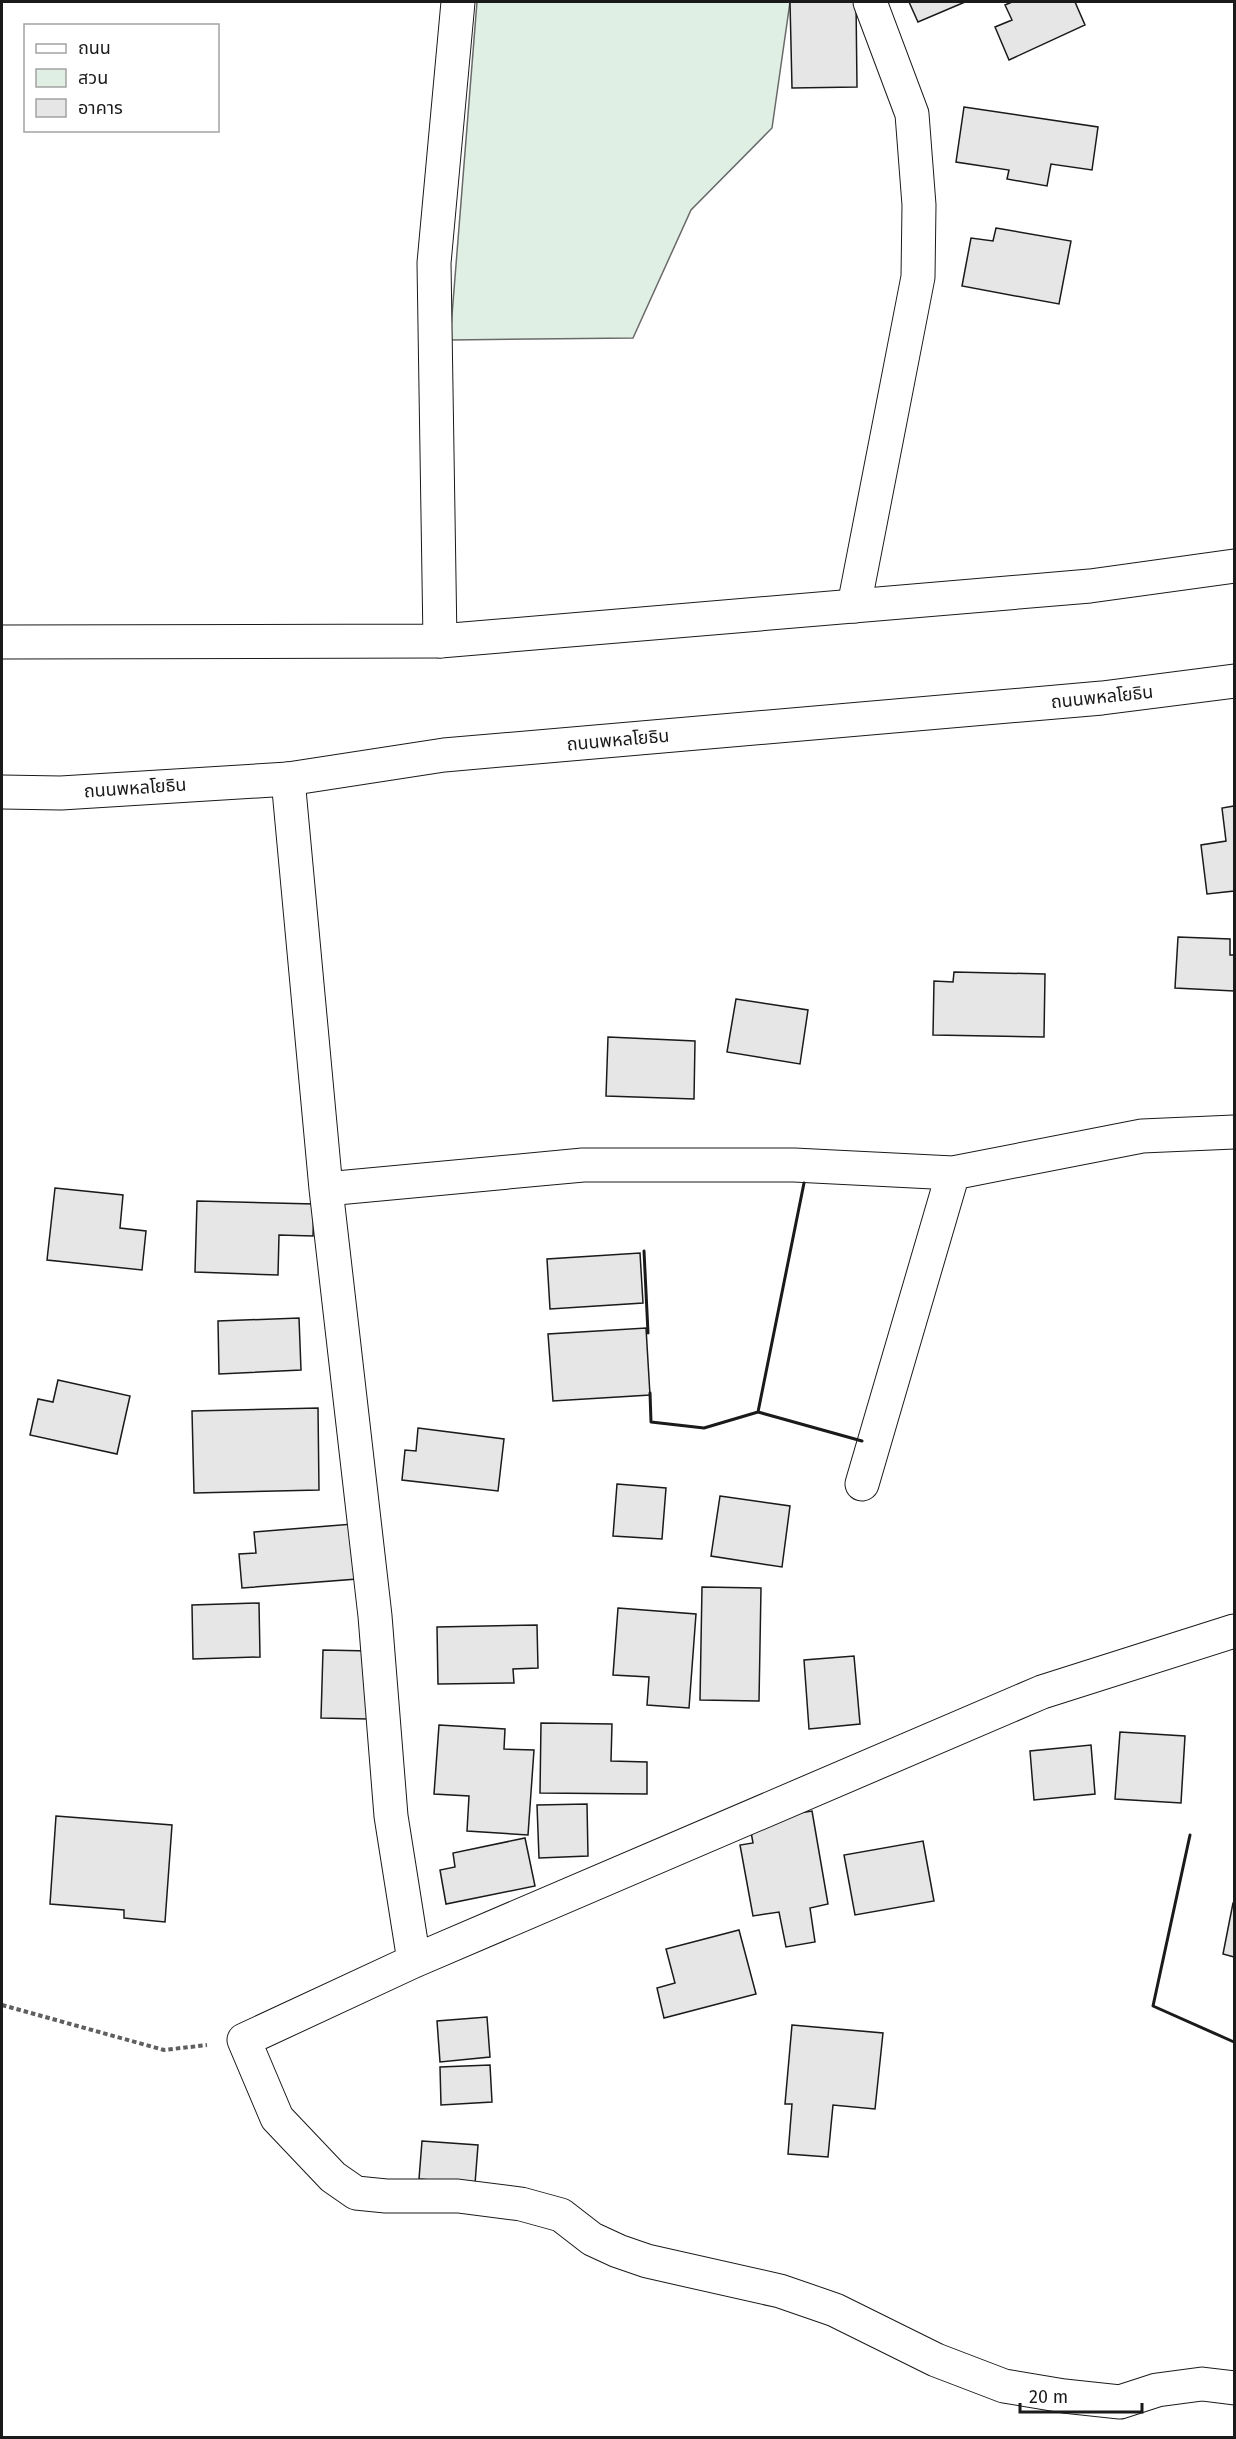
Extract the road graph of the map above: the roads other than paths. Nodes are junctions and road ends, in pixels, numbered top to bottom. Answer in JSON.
{"nodes":[{"id":1,"x":458,"y":2,"type":"edge"},
{"id":2,"x":870,"y":2,"type":"edge"},
{"id":3,"x":1234,"y":566,"type":"edge"},
{"id":4,"x":854,"y":606,"type":"junction"},
{"id":5,"x":440,"y":641,"type":"junction"},
{"id":6,"x":2,"y":642,"type":"edge"},
{"id":7,"x":1234,"y":681,"type":"edge"},
{"id":8,"x":288,"y":779,"type":"junction"},
{"id":9,"x":2,"y":792,"type":"edge"},
{"id":10,"x":1234,"y":1132,"type":"edge"},
{"id":11,"x":953,"y":1173,"type":"junction"},
{"id":12,"x":326,"y":1189,"type":"junction"},
{"id":13,"x":862,"y":1484,"type":"dead end"},
{"id":14,"x":1234,"y":1631,"type":"edge"},
{"id":15,"x":414,"y":1961,"type":"junction"},
{"id":16,"x":1234,"y":2388,"type":"edge"}],
"edges":[{"from":1,"to":5,"type":"main road"},
{"from":2,"to":4,"type":"main road"},
{"from":3,"to":4,"type":"main road"},
{"from":4,"to":5,"type":"main road"},
{"from":5,"to":6,"type":"main road"},
{"from":7,"to":8,"type":"main road","name":"ถนนพหลโยธิน"},
{"from":8,"to":9,"type":"main road","name":"ถนนพหลโยธิน"},
{"from":8,"to":12,"type":"main road"},
{"from":10,"to":11,"type":"main road"},
{"from":11,"to":12,"type":"main road"},
{"from":11,"to":13,"type":"main road"},
{"from":12,"to":15,"type":"main road"},
{"from":14,"to":15,"type":"main road"},
{"from":15,"to":16,"type":"main road"}]}
